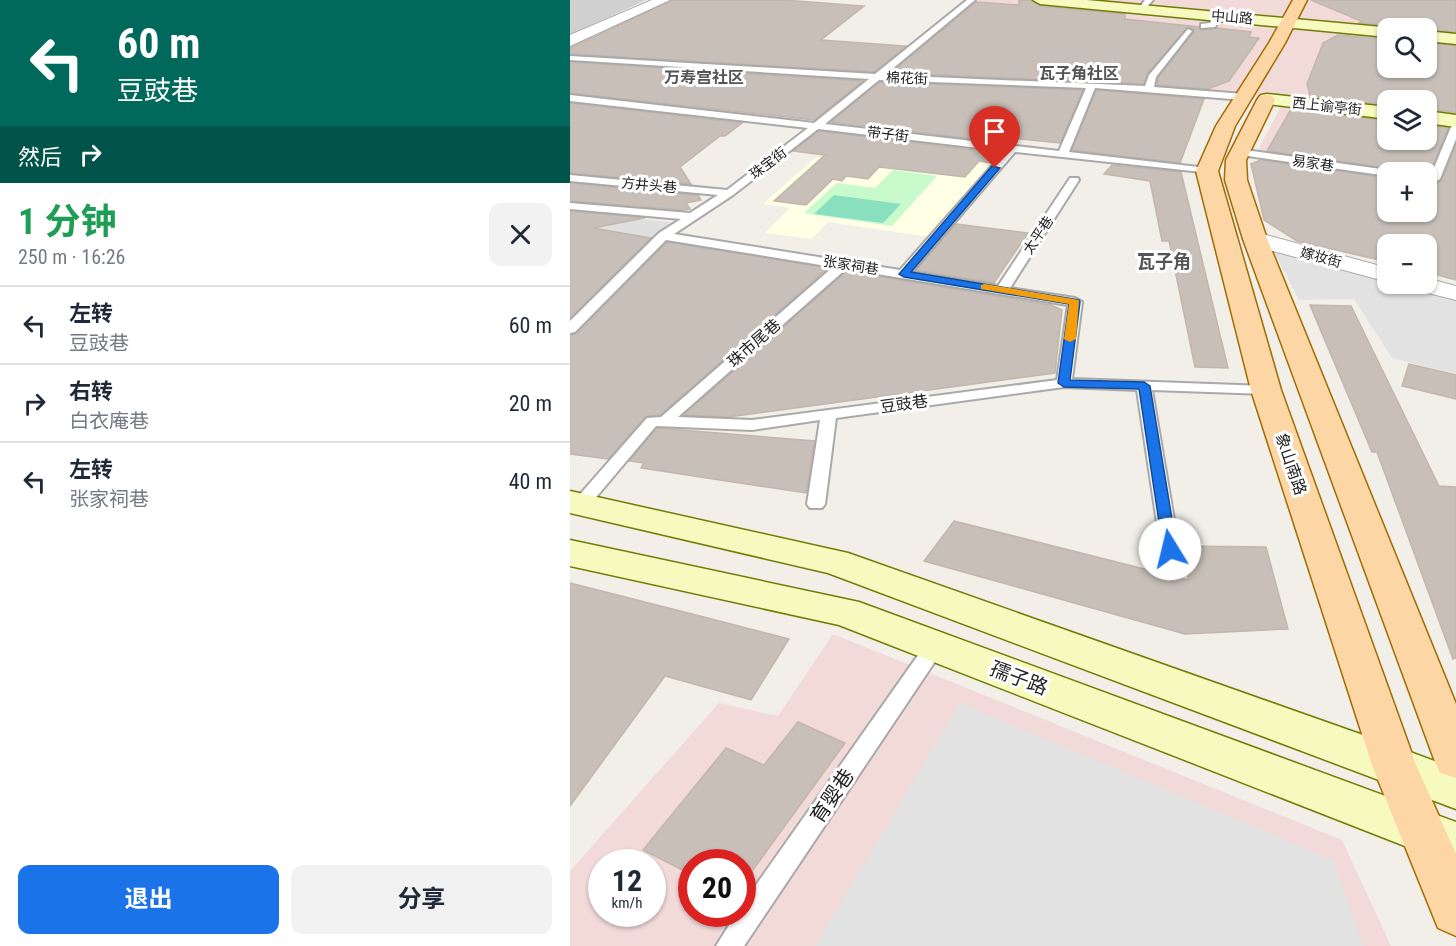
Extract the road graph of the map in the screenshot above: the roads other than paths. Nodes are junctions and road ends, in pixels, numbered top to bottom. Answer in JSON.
{"nodes":[{"id":1,"x":663,"y":0,"type":"edge"},
{"id":2,"x":971,"y":0,"type":"edge"},
{"id":3,"x":1040,"y":0,"type":"edge"},
{"id":4,"x":1300,"y":0,"type":"edge"},
{"id":5,"x":1145,"y":4,"type":"edge"},
{"id":6,"x":1218,"y":16,"type":"junction"},
{"id":7,"x":1304,"y":19,"type":"junction"},
{"id":8,"x":1204,"y":26,"type":"dead end"},
{"id":9,"x":1377,"y":30,"type":"edge"},
{"id":10,"x":1188,"y":31,"type":"dead end"},
{"id":11,"x":1437,"y":37,"type":"edge"},
{"id":12,"x":1456,"y":39,"type":"edge"},
{"id":13,"x":570,"y":41,"type":"edge"},
{"id":14,"x":1292,"y":53,"type":"dead end"},
{"id":15,"x":570,"y":58,"type":"edge"},
{"id":16,"x":877,"y":77,"type":"junction"},
{"id":17,"x":1277,"y":81,"type":"dead end"},
{"id":18,"x":1091,"y":86,"type":"junction"},
{"id":19,"x":1149,"y":89,"type":"junction"},
{"id":20,"x":1244,"y":97,"type":"junction"},
{"id":21,"x":570,"y":98,"type":"edge"},
{"id":22,"x":1266,"y":99,"type":"junction"},
{"id":23,"x":1377,"y":112,"type":"edge"},
{"id":24,"x":1437,"y":118,"type":"edge"},
{"id":25,"x":1456,"y":121,"type":"edge"},
{"id":26,"x":818,"y":125,"type":"junction"},
{"id":27,"x":1456,"y":127,"type":"edge"},
{"id":28,"x":1012,"y":149,"type":"junction"},
{"id":29,"x":1238,"y":152,"type":"junction"},
{"id":30,"x":1063,"y":154,"type":"junction"},
{"id":31,"x":1207,"y":171,"type":"junction"},
{"id":32,"x":1377,"y":171,"type":"edge"},
{"id":33,"x":1437,"y":174,"type":"edge"},
{"id":34,"x":570,"y":178,"type":"edge"},
{"id":35,"x":1074,"y":180,"type":"dead end"},
{"id":36,"x":729,"y":193,"type":"junction"},
{"id":37,"x":570,"y":207,"type":"edge"},
{"id":38,"x":693,"y":217,"type":"junction"},
{"id":39,"x":663,"y":236,"type":"junction"},
{"id":40,"x":1256,"y":239,"type":"junction"},
{"id":41,"x":844,"y":264,"type":"junction"},
{"id":42,"x":1377,"y":271,"type":"edge"},
{"id":43,"x":904,"y":274,"type":"junction"},
{"id":44,"x":1437,"y":288,"type":"edge"},
{"id":45,"x":1002,"y":290,"type":"junction"},
{"id":46,"x":1456,"y":293,"type":"edge"},
{"id":47,"x":570,"y":329,"type":"edge"},
{"id":48,"x":1064,"y":383,"type":"junction"},
{"id":49,"x":1144,"y":386,"type":"junction"},
{"id":50,"x":1266,"y":390,"type":"junction"},
{"id":51,"x":829,"y":414,"type":"junction"},
{"id":52,"x":664,"y":422,"type":"junction"},
{"id":53,"x":575,"y":503,"type":"edge"},
{"id":54,"x":816,"y":504,"type":"dead end"},
{"id":55,"x":1170,"y":549,"type":"dead end"},
{"id":56,"x":570,"y":553,"type":"edge"},
{"id":57,"x":934,"y":646,"type":"junction"},
{"id":58,"x":1448,"y":715,"type":"edge"},
{"id":59,"x":1456,"y":759,"type":"edge"},
{"id":60,"x":1394,"y":765,"type":"junction"},
{"id":61,"x":1456,"y":789,"type":"edge"},
{"id":62,"x":1438,"y":837,"type":"edge"},
{"id":63,"x":1456,"y":911,"type":"edge"},
{"id":64,"x":729,"y":946,"type":"edge"}],
"edges":[{"from":1,"to":13,"type":"street"},
{"from":2,"to":16,"type":"lane","name":"珠宝街"},
{"from":3,"to":5,"type":"main road","name":"中山路"},
{"from":4,"to":7,"type":"main road"},
{"from":5,"to":6,"type":"main road","name":"中山路"},
{"from":6,"to":7,"type":"main road","name":"中山路"},
{"from":6,"to":8,"type":"lane"},
{"from":7,"to":9,"type":"main road","name":"中山路"},
{"from":7,"to":14,"type":"main road"},
{"from":7,"to":20,"type":"main road"},
{"from":10,"to":19,"type":"lane"},
{"from":11,"to":12,"type":"main road"},
{"from":15,"to":16,"type":"lane","name":"棉花街"},
{"from":16,"to":18,"type":"lane","name":"棉花街"},
{"from":16,"to":26,"type":"lane","name":"珠宝街"},
{"from":17,"to":22,"type":"main road"},
{"from":18,"to":19,"type":"lane","name":"棉花街"},
{"from":18,"to":30,"type":"lane"},
{"from":19,"to":20,"type":"lane","name":"棉花街"},
{"from":20,"to":31,"type":"main road"},
{"from":21,"to":26,"type":"lane","name":"带子街"},
{"from":22,"to":23,"type":"main road","name":"西上谕亭街"},
{"from":22,"to":29,"type":"main road"},
{"from":24,"to":25,"type":"main road"},
{"from":26,"to":28,"type":"lane","name":"带子街"},
{"from":26,"to":36,"type":"lane","name":"珠宝街"},
{"from":27,"to":33,"type":"lane"},
{"from":28,"to":30,"type":"lane","name":"带子街"},
{"from":28,"to":43,"type":"lane"},
{"from":29,"to":32,"type":"lane","name":"易家巷"},
{"from":29,"to":40,"type":"main road"},
{"from":30,"to":31,"type":"lane","name":"带子街"},
{"from":31,"to":50,"type":"main road","name":"象山南路"},
{"from":34,"to":36,"type":"lane","name":"方井头巷"},
{"from":35,"to":45,"type":"lane","name":"太平巷"},
{"from":36,"to":38,"type":"lane","name":"珠宝街"},
{"from":37,"to":38,"type":"lane"},
{"from":38,"to":39,"type":"lane","name":"珠宝街"},
{"from":39,"to":41,"type":"lane","name":"张家祠巷"},
{"from":39,"to":47,"type":"lane","name":"珠宝街"},
{"from":40,"to":42,"type":"street","name":"嫁妆街"},
{"from":40,"to":58,"type":"main road"},
{"from":41,"to":43,"type":"lane","name":"张家祠巷"},
{"from":41,"to":52,"type":"lane","name":"珠市尾巷"},
{"from":43,"to":45,"type":"lane","name":"张家祠巷"},
{"from":44,"to":46,"type":"street"},
{"from":45,"to":48,"type":"lane","name":"张家祠巷"},
{"from":48,"to":49,"type":"lane","name":"豆豉巷"},
{"from":48,"to":51,"type":"lane","name":"豆豉巷"},
{"from":49,"to":50,"type":"lane","name":"豆豉巷"},
{"from":49,"to":55,"type":"lane"},
{"from":50,"to":60,"type":"main road","name":"象山南路"},
{"from":51,"to":52,"type":"lane","name":"豆豉巷"},
{"from":51,"to":54,"type":"lane"},
{"from":52,"to":53,"type":"lane","name":"豆豉巷"},
{"from":53,"to":60,"type":"main road"},
{"from":56,"to":57,"type":"main road","name":"孺子路"},
{"from":57,"to":62,"type":"main road","name":"孺子路"},
{"from":57,"to":64,"type":"lane","name":"育婴巷"},
{"from":58,"to":59,"type":"main road"},
{"from":60,"to":61,"type":"main road"},
{"from":60,"to":62,"type":"main road","name":"象山南路"},
{"from":62,"to":63,"type":"main road","name":"象山南路"}]}
